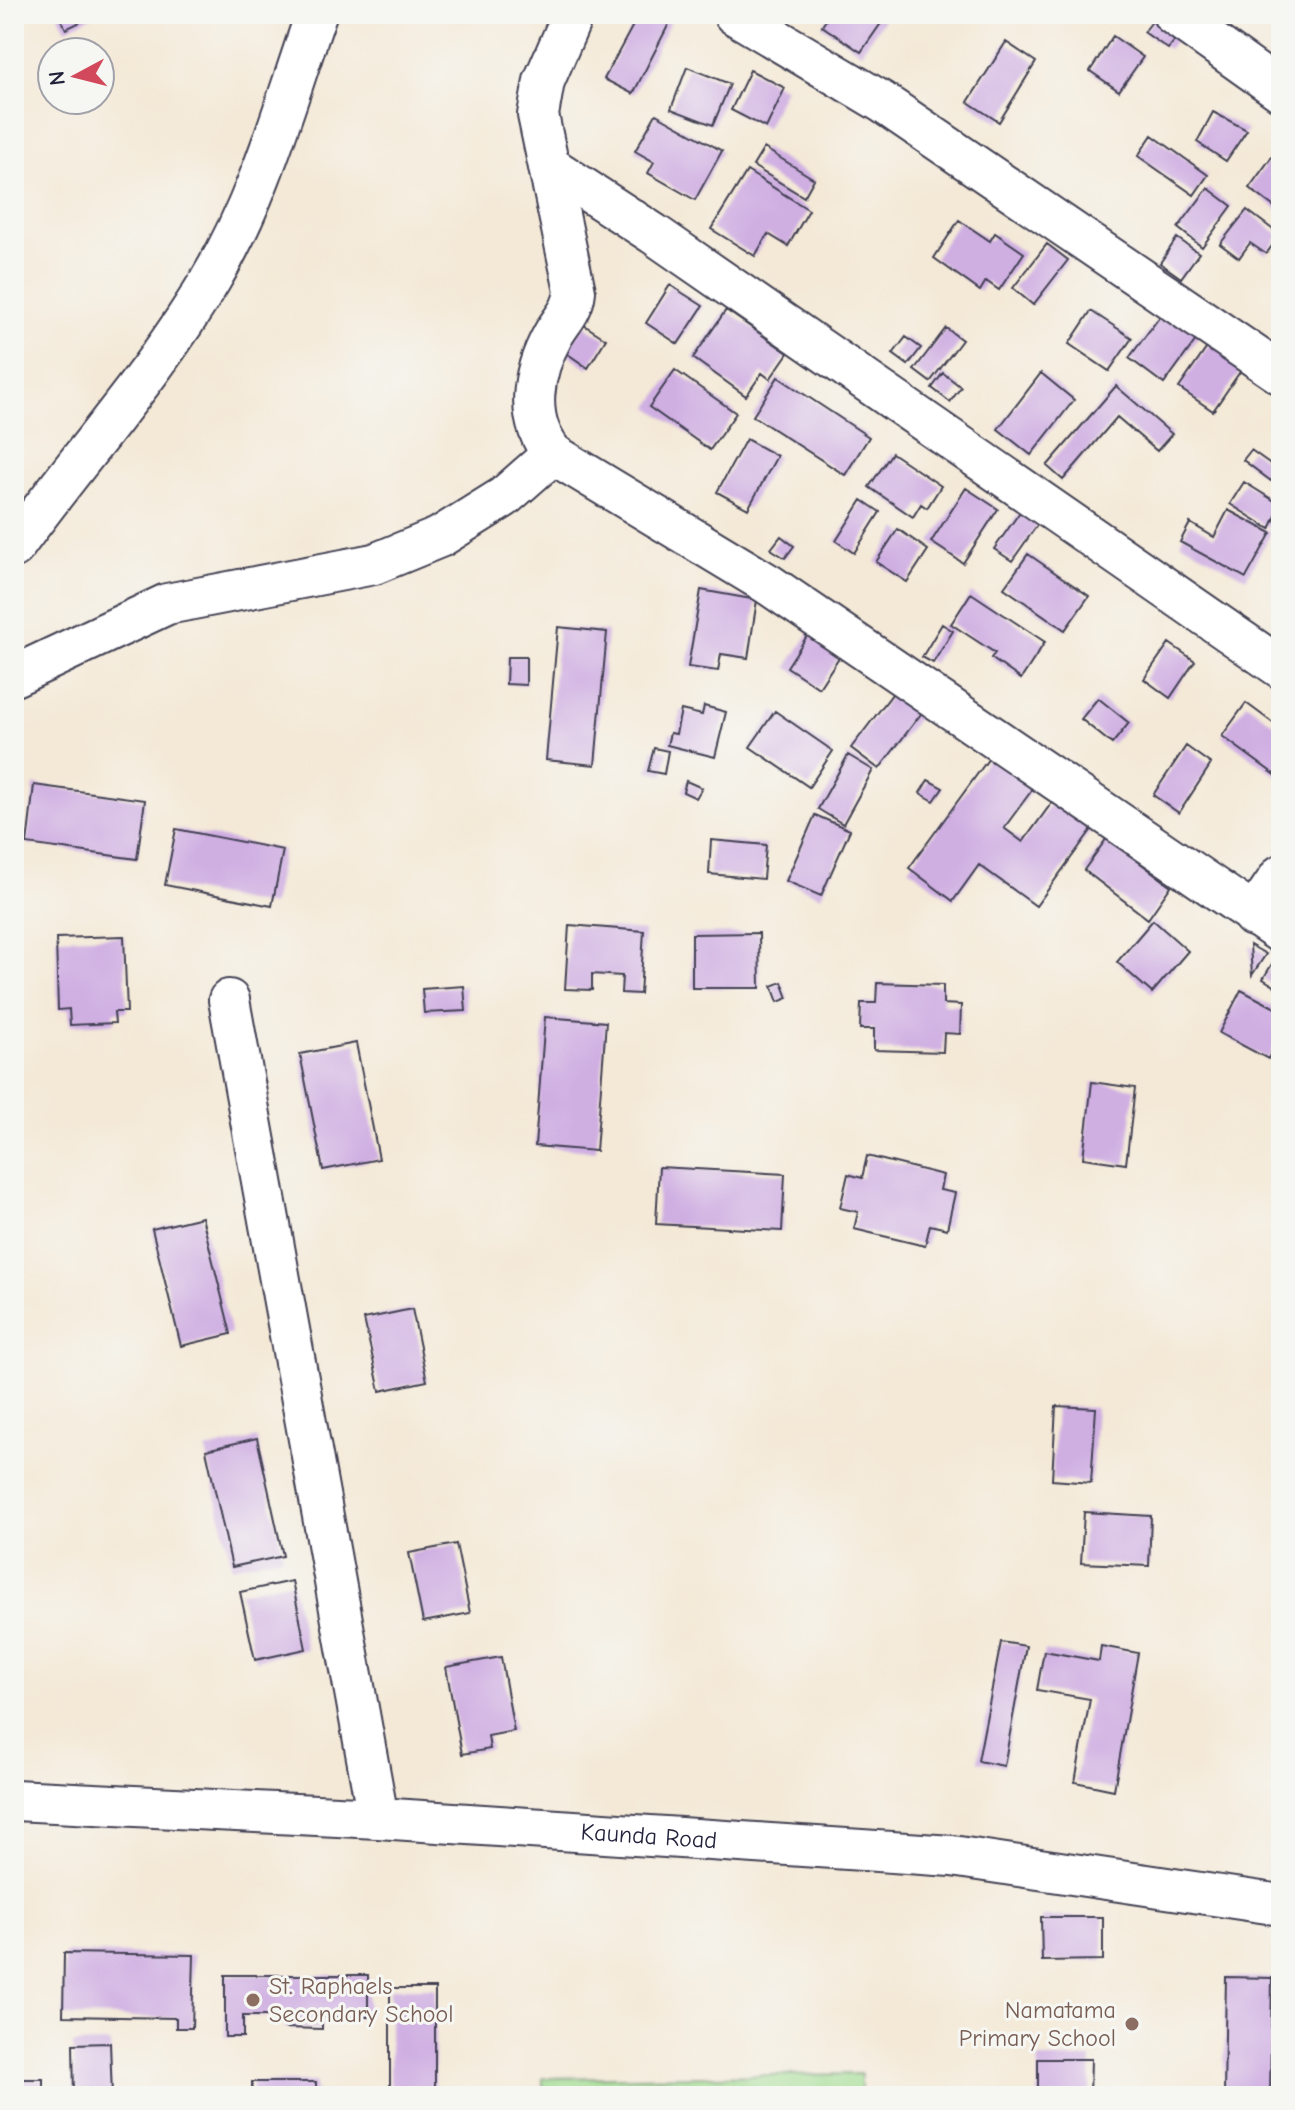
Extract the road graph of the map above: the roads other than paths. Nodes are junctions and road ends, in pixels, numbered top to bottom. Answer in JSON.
{"nodes":[{"id":1,"x":316,"y":14,"type":"edge"},
{"id":2,"x":573,"y":14,"type":"edge"},
{"id":3,"x":734,"y":14,"type":"edge"},
{"id":4,"x":1173,"y":14,"type":"edge"},
{"id":5,"x":1281,"y":91,"type":"edge"},
{"id":6,"x":551,"y":167,"type":"junction"},
{"id":7,"x":1281,"y":374,"type":"edge"},
{"id":8,"x":553,"y":454,"type":"junction"},
{"id":9,"x":14,"y":547,"type":"edge"},
{"id":10,"x":1281,"y":668,"type":"edge"},
{"id":11,"x":14,"y":676,"type":"edge"},
{"id":12,"x":1281,"y":875,"type":"edge"},
{"id":13,"x":1267,"y":925,"type":"edge"},
{"id":14,"x":229,"y":1000,"type":"dead end"},
{"id":15,"x":14,"y":1800,"type":"edge"},
{"id":16,"x":378,"y":1818,"type":"junction"},
{"id":17,"x":1281,"y":1905,"type":"edge"}],
"edges":[{"from":1,"to":9,"type":"street"},
{"from":2,"to":6,"type":"street"},
{"from":3,"to":7,"type":"street"},
{"from":4,"to":5,"type":"street"},
{"from":6,"to":8,"type":"street"},
{"from":6,"to":10,"type":"street"},
{"from":8,"to":11,"type":"street"},
{"from":8,"to":13,"type":"street"},
{"from":12,"to":13,"type":"street"},
{"from":14,"to":16,"type":"street"},
{"from":15,"to":16,"type":"street","name":"Kaunda Road"},
{"from":16,"to":17,"type":"street","name":"Kaunda Road"}]}
